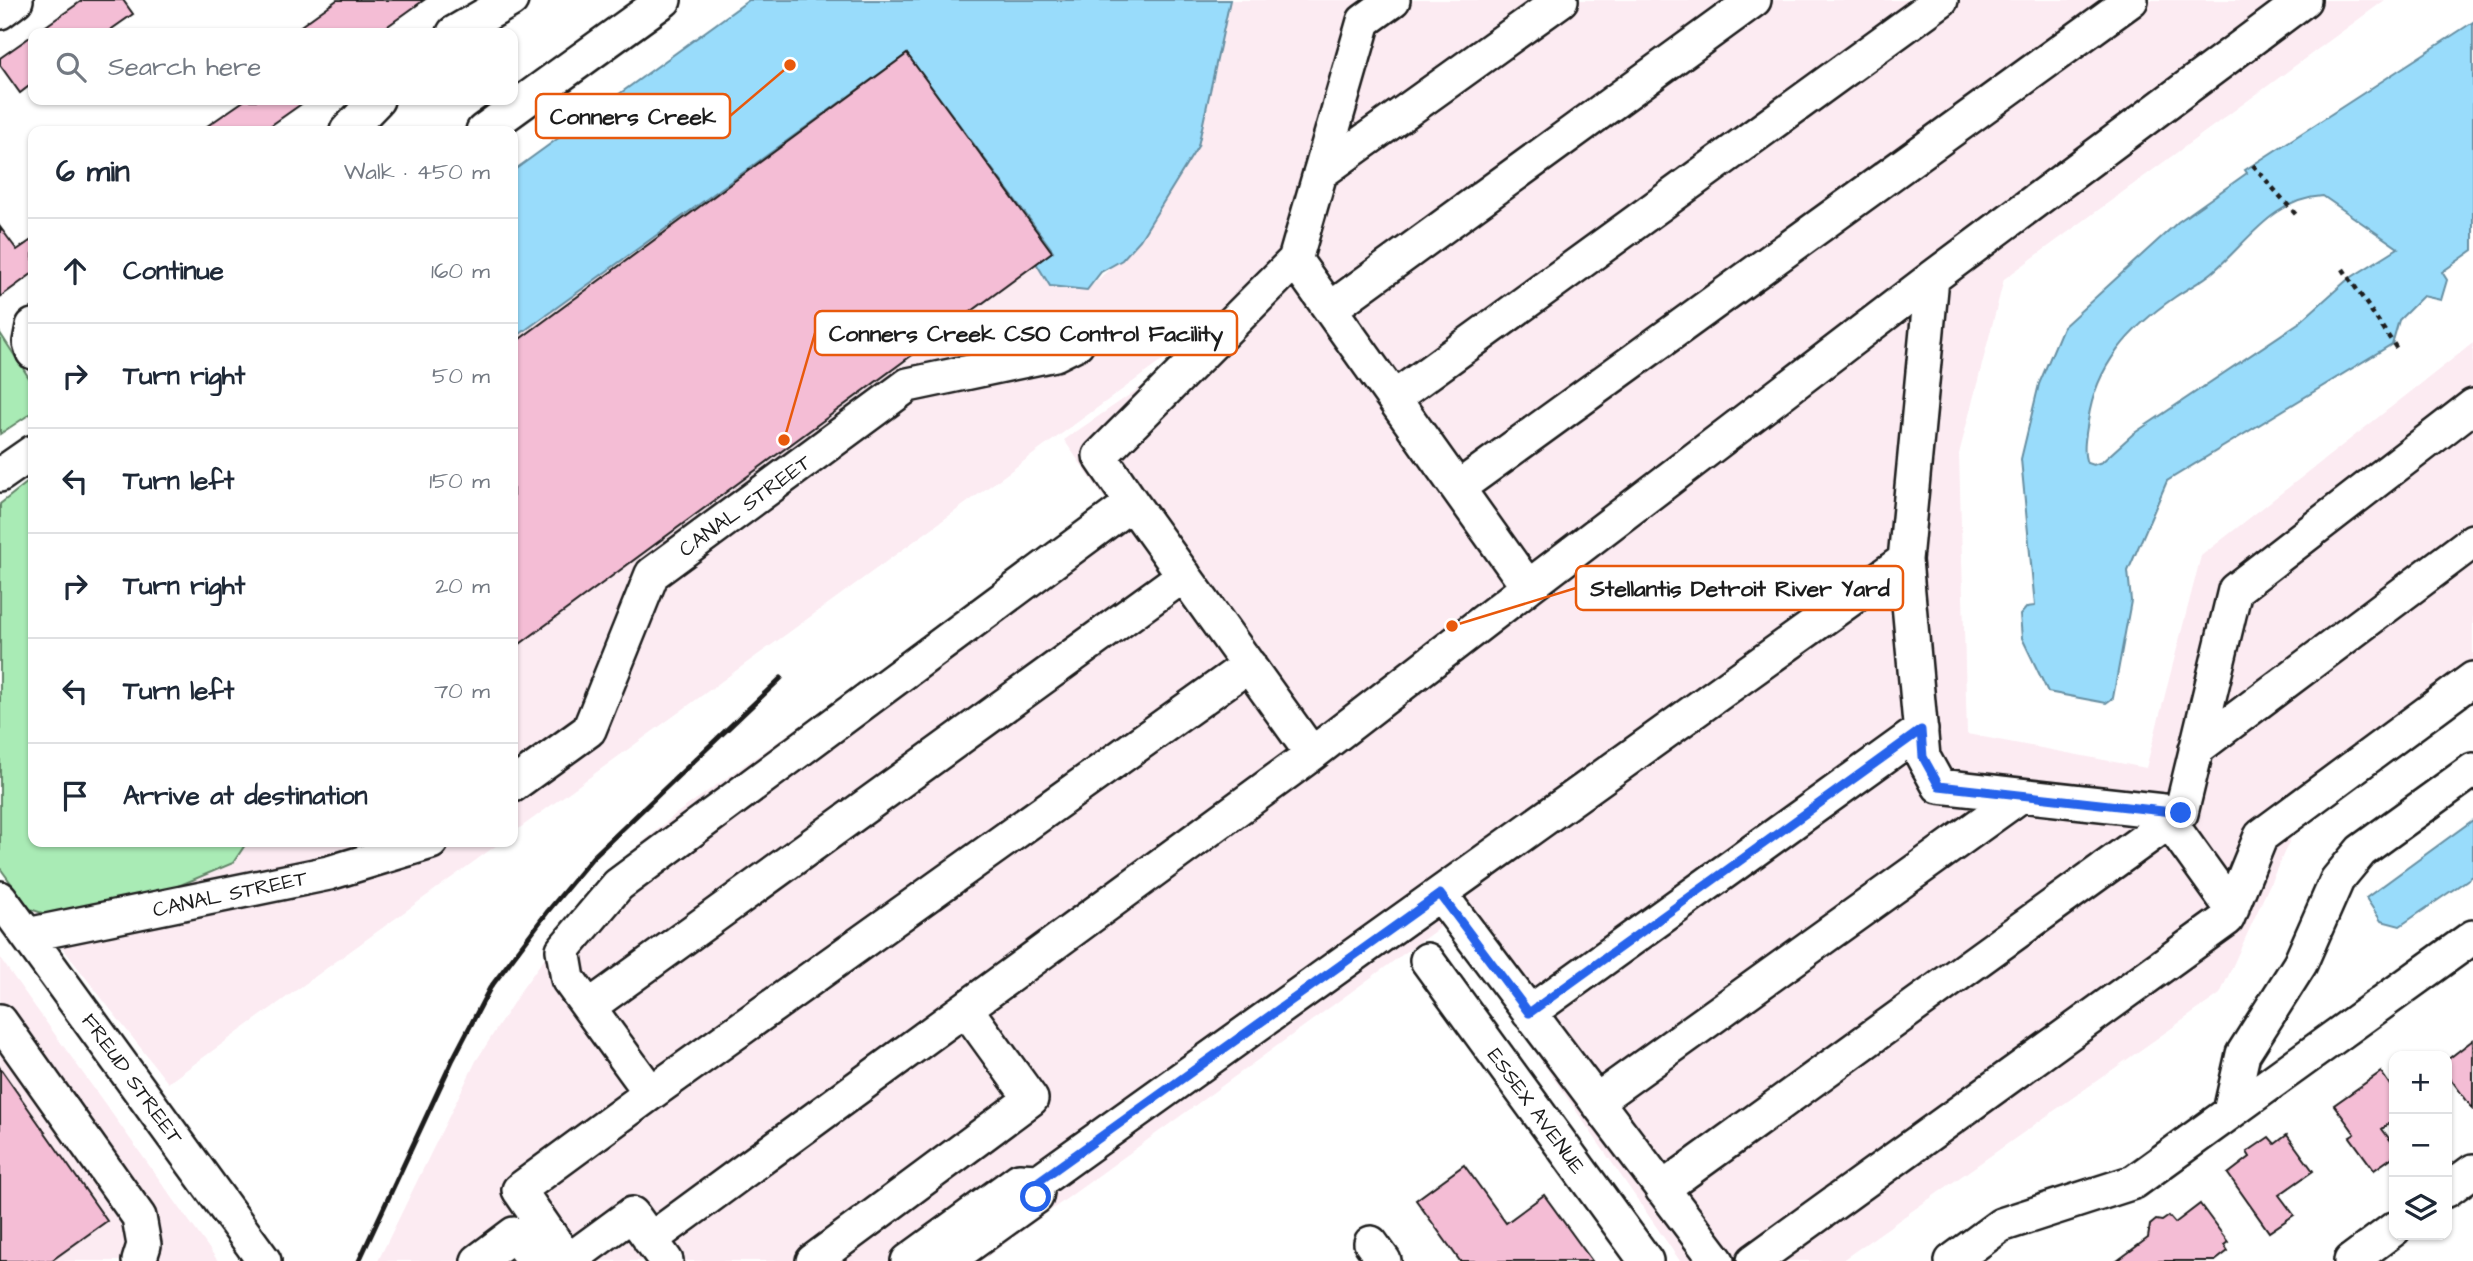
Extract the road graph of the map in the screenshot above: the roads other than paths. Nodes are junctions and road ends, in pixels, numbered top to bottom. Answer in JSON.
{"nodes":[{"id":1,"x":16,"y":0,"type":"edge"},
{"id":2,"x":511,"y":0,"type":"edge"},
{"id":3,"x":664,"y":0,"type":"edge"},
{"id":4,"x":1393,"y":0,"type":"edge"},
{"id":5,"x":1562,"y":0,"type":"edge"},
{"id":6,"x":1754,"y":0,"type":"edge"},
{"id":7,"x":1941,"y":0,"type":"edge"},
{"id":8,"x":2131,"y":0,"type":"edge"},
{"id":9,"x":2304,"y":0,"type":"edge"},
{"id":10,"x":0,"y":12,"type":"edge"},
{"id":11,"x":463,"y":28,"type":"edge"},
{"id":12,"x":372,"y":105,"type":"edge"},
{"id":13,"x":352,"y":126,"type":"edge"},
{"id":14,"x":490,"y":126,"type":"edge"},
{"id":15,"x":1320,"y":173,"type":"junction"},
{"id":16,"x":1295,"y":260,"type":"junction"},
{"id":17,"x":1932,"y":278,"type":"junction"},
{"id":18,"x":1330,"y":309,"type":"junction"},
{"id":19,"x":1077,"y":343,"type":"dead end"},
{"id":20,"x":1394,"y":398,"type":"junction"},
{"id":21,"x":2473,"y":405,"type":"edge"},
{"id":22,"x":28,"y":455,"type":"edge"},
{"id":23,"x":0,"y":475,"type":"edge"},
{"id":24,"x":1458,"y":488,"type":"junction"},
{"id":25,"x":1132,"y":503,"type":"junction"},
{"id":26,"x":2473,"y":541,"type":"edge"},
{"id":27,"x":1905,"y":560,"type":"junction"},
{"id":28,"x":1184,"y":575,"type":"junction"},
{"id":29,"x":1528,"y":587,"type":"junction"},
{"id":30,"x":1249,"y":665,"type":"junction"},
{"id":31,"x":2473,"y":679,"type":"edge"},
{"id":32,"x":1921,"y":730,"type":"junction"},
{"id":33,"x":2196,"y":749,"type":"junction"},
{"id":34,"x":1312,"y":754,"type":"junction"},
{"id":35,"x":2473,"y":770,"type":"edge"},
{"id":36,"x":518,"y":781,"type":"edge"},
{"id":37,"x":2020,"y":796,"type":"junction"},
{"id":38,"x":2175,"y":817,"type":"junction"},
{"id":39,"x":415,"y":847,"type":"edge"},
{"id":40,"x":1440,"y":894,"type":"junction"},
{"id":41,"x":0,"y":898,"type":"edge"},
{"id":42,"x":2231,"y":909,"type":"junction"},
{"id":43,"x":27,"y":935,"type":"junction"},
{"id":44,"x":2473,"y":937,"type":"edge"},
{"id":45,"x":1427,"y":960,"type":"dead end"},
{"id":46,"x":589,"y":1007,"type":"junction"},
{"id":47,"x":967,"y":1009,"type":"junction"},
{"id":48,"x":1529,"y":1013,"type":"junction"},
{"id":49,"x":0,"y":1021,"type":"edge"},
{"id":50,"x":651,"y":1093,"type":"junction"},
{"id":51,"x":1596,"y":1101,"type":"junction"},
{"id":52,"x":2230,"y":1112,"type":"junction"},
{"id":53,"x":2473,"y":1171,"type":"edge"},
{"id":54,"x":1039,"y":1181,"type":"junction"},
{"id":55,"x":2452,"y":1186,"type":"edge"},
{"id":56,"x":1662,"y":1189,"type":"junction"},
{"id":57,"x":2389,"y":1233,"type":"edge"},
{"id":58,"x":658,"y":1250,"type":"edge"},
{"id":59,"x":139,"y":1261,"type":"edge"},
{"id":60,"x":264,"y":1261,"type":"edge"},
{"id":61,"x":478,"y":1261,"type":"edge"},
{"id":62,"x":534,"y":1261,"type":"edge"},
{"id":63,"x":813,"y":1261,"type":"edge"},
{"id":64,"x":908,"y":1261,"type":"edge"},
{"id":65,"x":947,"y":1261,"type":"edge"},
{"id":66,"x":1646,"y":1261,"type":"edge"},
{"id":67,"x":1717,"y":1261,"type":"edge"},
{"id":68,"x":1754,"y":1261,"type":"edge"},
{"id":69,"x":1952,"y":1261,"type":"edge"},
{"id":70,"x":2351,"y":1261,"type":"edge"}],
"edges":[{"from":1,"to":10,"type":"street"},
{"from":2,"to":11,"type":"street"},
{"from":3,"to":14,"type":"street"},
{"from":4,"to":15,"type":"street"},
{"from":5,"to":15,"type":"street"},
{"from":6,"to":18,"type":"street"},
{"from":7,"to":20,"type":"street"},
{"from":8,"to":24,"type":"street"},
{"from":9,"to":17,"type":"street"},
{"from":12,"to":13,"type":"street"},
{"from":15,"to":16,"type":"street"},
{"from":16,"to":18,"type":"street"},
{"from":16,"to":25,"type":"street"},
{"from":17,"to":27,"type":"street"},
{"from":17,"to":29,"type":"street"},
{"from":18,"to":20,"type":"street"},
{"from":19,"to":36,"type":"street","name":"CANAL STREET"},
{"from":20,"to":24,"type":"street"},
{"from":21,"to":33,"type":"street"},
{"from":22,"to":23,"type":"street"},
{"from":24,"to":29,"type":"street"},
{"from":25,"to":28,"type":"street"},
{"from":25,"to":46,"type":"street"},
{"from":26,"to":33,"type":"street"},
{"from":27,"to":32,"type":"street"},
{"from":27,"to":40,"type":"street"},
{"from":28,"to":30,"type":"street"},
{"from":28,"to":46,"type":"street"},
{"from":29,"to":34,"type":"street"},
{"from":30,"to":34,"type":"street"},
{"from":30,"to":50,"type":"street"},
{"from":31,"to":42,"type":"street"},
{"from":32,"to":37,"type":"street"},
{"from":32,"to":48,"type":"street"},
{"from":33,"to":38,"type":"street"},
{"from":34,"to":47,"type":"street"},
{"from":35,"to":52,"type":"street"},
{"from":37,"to":38,"type":"street"},
{"from":37,"to":51,"type":"street"},
{"from":38,"to":42,"type":"street"},
{"from":38,"to":56,"type":"street"},
{"from":39,"to":43,"type":"street","name":"CANAL STREET"},
{"from":40,"to":48,"type":"street"},
{"from":40,"to":54,"type":"street"},
{"from":41,"to":43,"type":"street","name":"FREUD STREET"},
{"from":42,"to":68,"type":"street"},
{"from":43,"to":60,"type":"street","name":"FREUD STREET"},
{"from":44,"to":52,"type":"street"},
{"from":45,"to":66,"type":"street","name":"ESSEX AVENUE"},
{"from":46,"to":50,"type":"street"},
{"from":47,"to":58,"type":"street"},
{"from":47,"to":63,"type":"street"},
{"from":48,"to":51,"type":"street"},
{"from":49,"to":59,"type":"street"},
{"from":50,"to":58,"type":"street"},
{"from":51,"to":56,"type":"street"},
{"from":52,"to":69,"type":"street"},
{"from":53,"to":55,"type":"street"},
{"from":54,"to":64,"type":"street"},
{"from":54,"to":65,"type":"street"},
{"from":56,"to":67,"type":"street"},
{"from":57,"to":70,"type":"street"},
{"from":61,"to":62,"type":"street"}]}
